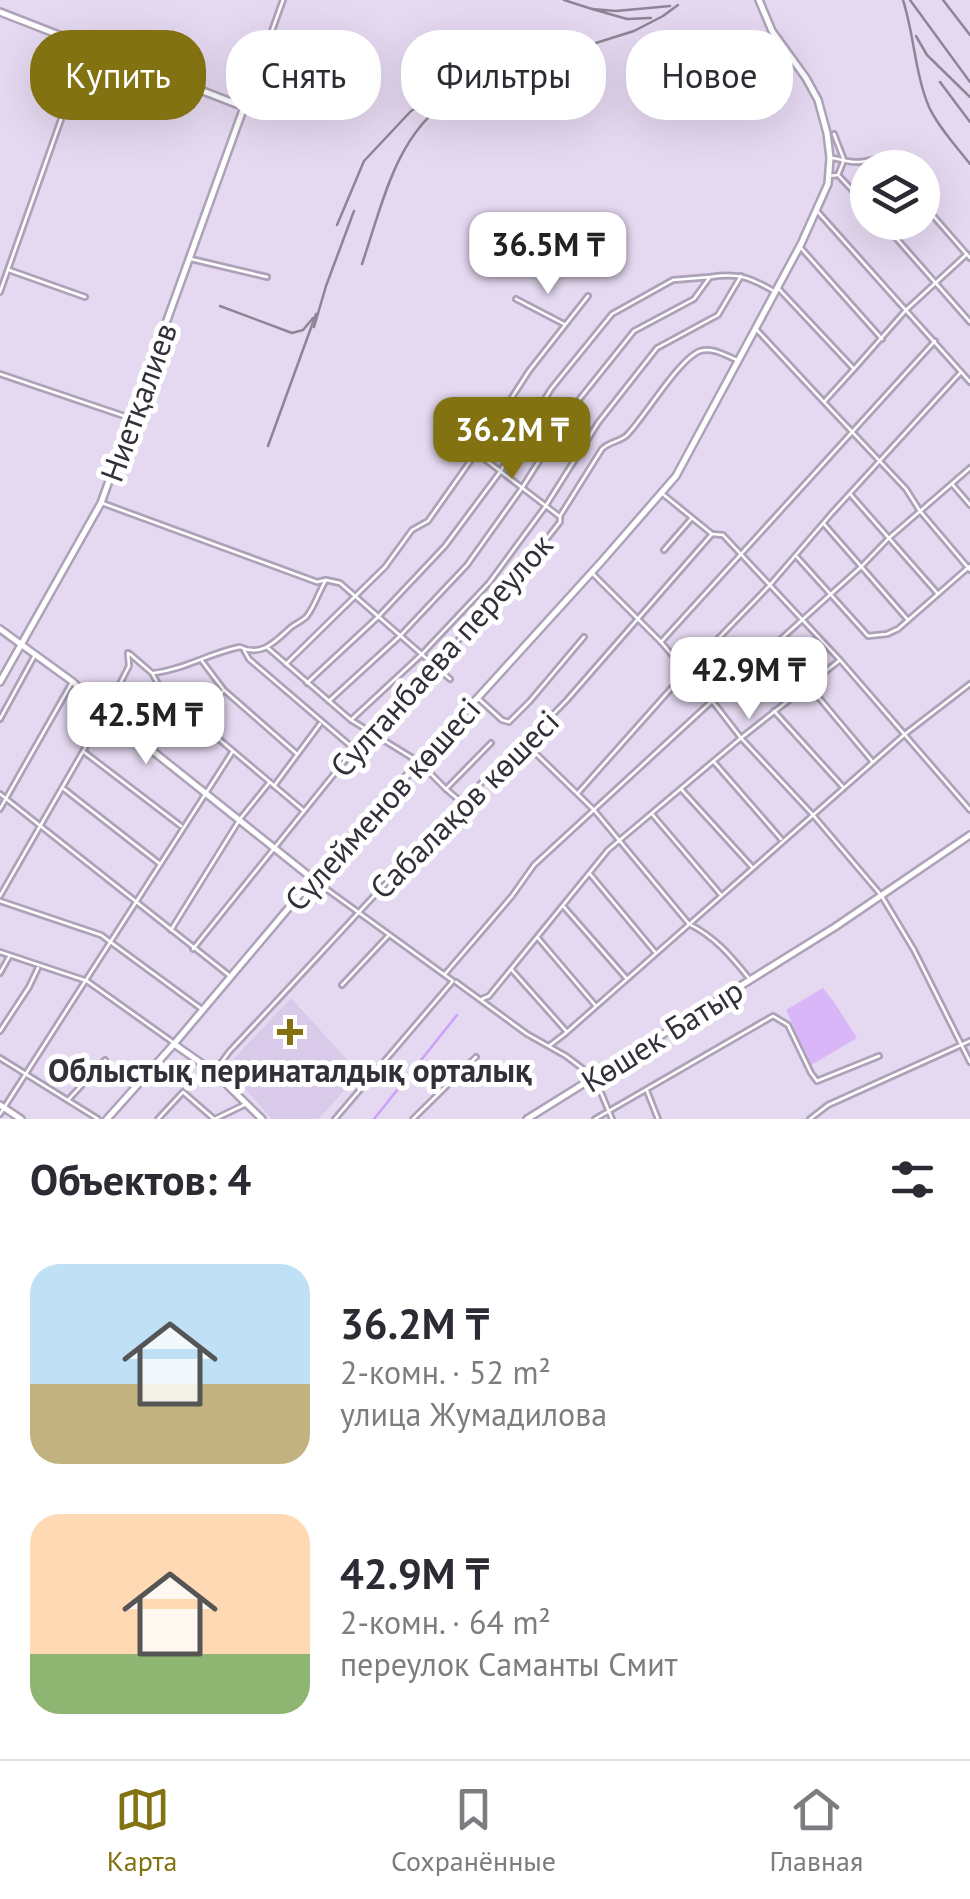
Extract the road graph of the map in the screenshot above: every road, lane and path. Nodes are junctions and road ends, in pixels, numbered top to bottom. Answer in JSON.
{"nodes":[{"id":1,"x":283,"y":0,"type":"edge"},
{"id":2,"x":759,"y":0,"type":"edge"},
{"id":3,"x":0,"y":12,"type":"edge"},
{"id":4,"x":47,"y":30,"type":"edge"},
{"id":5,"x":272,"y":30,"type":"edge"},
{"id":6,"x":61,"y":120,"type":"edge"},
{"id":7,"x":239,"y":120,"type":"edge"},
{"id":8,"x":834,"y":134,"type":"dead end"},
{"id":9,"x":830,"y":158,"type":"junction"},
{"id":10,"x":844,"y":160,"type":"junction"},
{"id":11,"x":850,"y":161,"type":"edge"},
{"id":12,"x":838,"y":175,"type":"junction"},
{"id":13,"x":829,"y":176,"type":"junction"},
{"id":14,"x":850,"y":188,"type":"edge"},
{"id":15,"x":818,"y":211,"type":"junction"},
{"id":16,"x":940,"y":224,"type":"edge"},
{"id":17,"x":898,"y":240,"type":"edge"},
{"id":18,"x":800,"y":247,"type":"junction"},
{"id":19,"x":968,"y":256,"type":"edge"},
{"id":20,"x":189,"y":259,"type":"junction"},
{"id":21,"x":8,"y":269,"type":"junction"},
{"id":22,"x":742,"y":276,"type":"junction"},
{"id":23,"x":267,"y":277,"type":"dead end"},
{"id":24,"x":710,"y":277,"type":"junction"},
{"id":25,"x":936,"y":282,"type":"junction"},
{"id":26,"x":776,"y":289,"type":"junction"},
{"id":27,"x":0,"y":292,"type":"edge"},
{"id":28,"x":588,"y":296,"type":"dead end"},
{"id":29,"x":85,"y":297,"type":"dead end"},
{"id":30,"x":516,"y":300,"type":"dead end"},
{"id":31,"x":906,"y":310,"type":"junction"},
{"id":32,"x":970,"y":322,"type":"edge"},
{"id":33,"x":566,"y":324,"type":"junction"},
{"id":34,"x":755,"y":328,"type":"junction"},
{"id":35,"x":882,"y":339,"type":"junction"},
{"id":36,"x":935,"y":341,"type":"junction"},
{"id":37,"x":737,"y":360,"type":"junction"},
{"id":38,"x":854,"y":369,"type":"junction"},
{"id":39,"x":962,"y":372,"type":"junction"},
{"id":40,"x":0,"y":374,"type":"edge"},
{"id":41,"x":970,"y":382,"type":"edge"},
{"id":42,"x":824,"y":402,"type":"junction"},
{"id":43,"x":132,"y":419,"type":"junction"},
{"id":44,"x":851,"y":432,"type":"junction"},
{"id":45,"x":476,"y":453,"type":"junction"},
{"id":46,"x":880,"y":461,"type":"junction"},
{"id":47,"x":970,"y":468,"type":"edge"},
{"id":48,"x":500,"y":472,"type":"junction"},
{"id":49,"x":952,"y":484,"type":"junction"},
{"id":50,"x":522,"y":488,"type":"junction"},
{"id":51,"x":662,"y":494,"type":"junction"},
{"id":52,"x":850,"y":494,"type":"junction"},
{"id":53,"x":101,"y":503,"type":"junction"},
{"id":54,"x":970,"y":505,"type":"edge"},
{"id":55,"x":545,"y":506,"type":"junction"},
{"id":56,"x":920,"y":511,"type":"junction"},
{"id":57,"x":560,"y":516,"type":"junction"},
{"id":58,"x":692,"y":518,"type":"junction"},
{"id":59,"x":823,"y":523,"type":"junction"},
{"id":60,"x":712,"y":534,"type":"junction"},
{"id":61,"x":888,"y":538,"type":"junction"},
{"id":62,"x":664,"y":550,"type":"dead end"},
{"id":63,"x":741,"y":554,"type":"junction"},
{"id":64,"x":796,"y":555,"type":"junction"},
{"id":65,"x":861,"y":567,"type":"junction"},
{"id":66,"x":969,"y":568,"type":"edge"},
{"id":67,"x":591,"y":572,"type":"junction"},
{"id":68,"x":326,"y":580,"type":"junction"},
{"id":69,"x":769,"y":586,"type":"junction"},
{"id":70,"x":830,"y":594,"type":"junction"},
{"id":71,"x":938,"y":595,"type":"junction"},
{"id":72,"x":356,"y":598,"type":"junction"},
{"id":73,"x":378,"y":617,"type":"junction"},
{"id":74,"x":637,"y":618,"type":"junction"},
{"id":75,"x":802,"y":620,"type":"junction"},
{"id":76,"x":908,"y":621,"type":"junction"},
{"id":77,"x":0,"y":629,"type":"edge"},
{"id":78,"x":400,"y":636,"type":"junction"},
{"id":79,"x":584,"y":637,"type":"dead end"},
{"id":80,"x":661,"y":642,"type":"junction"},
{"id":81,"x":22,"y":646,"type":"junction"},
{"id":82,"x":268,"y":648,"type":"junction"},
{"id":83,"x":244,"y":650,"type":"junction"},
{"id":84,"x":36,"y":654,"type":"junction"},
{"id":85,"x":422,"y":654,"type":"junction"},
{"id":86,"x":201,"y":660,"type":"junction"},
{"id":87,"x":840,"y":660,"type":"junction"},
{"id":88,"x":139,"y":664,"type":"junction"},
{"id":89,"x":286,"y":664,"type":"junction"},
{"id":90,"x":129,"y":666,"type":"junction"},
{"id":91,"x":436,"y":666,"type":"junction"},
{"id":92,"x":686,"y":672,"type":"junction"},
{"id":93,"x":152,"y":673,"type":"junction"},
{"id":94,"x":450,"y":679,"type":"dead end"},
{"id":95,"x":0,"y":682,"type":"edge"},
{"id":96,"x":73,"y":682,"type":"junction"},
{"id":97,"x":307,"y":683,"type":"junction"},
{"id":98,"x":970,"y":684,"type":"edge"},
{"id":99,"x":808,"y":685,"type":"junction"},
{"id":100,"x":224,"y":690,"type":"junction"},
{"id":101,"x":478,"y":698,"type":"junction"},
{"id":102,"x":712,"y":701,"type":"junction"},
{"id":103,"x":329,"y":702,"type":"junction"},
{"id":104,"x":774,"y":711,"type":"junction"},
{"id":105,"x":106,"y":713,"type":"junction"},
{"id":106,"x":0,"y":719,"type":"edge"},
{"id":107,"x":350,"y":720,"type":"junction"},
{"id":108,"x":200,"y":723,"type":"junction"},
{"id":109,"x":322,"y":723,"type":"junction"},
{"id":110,"x":369,"y":732,"type":"junction"},
{"id":111,"x":905,"y":734,"type":"junction"},
{"id":112,"x":740,"y":738,"type":"junction"},
{"id":113,"x":523,"y":741,"type":"junction"},
{"id":114,"x":491,"y":743,"type":"dead end"},
{"id":115,"x":354,"y":749,"type":"junction"},
{"id":116,"x":83,"y":751,"type":"junction"},
{"id":117,"x":233,"y":751,"type":"junction"},
{"id":118,"x":297,"y":754,"type":"junction"},
{"id":119,"x":714,"y":760,"type":"junction"},
{"id":120,"x":419,"y":762,"type":"junction"},
{"id":121,"x":873,"y":762,"type":"junction"},
{"id":122,"x":272,"y":784,"type":"junction"},
{"id":123,"x":63,"y":788,"type":"junction"},
{"id":124,"x":680,"y":788,"type":"junction"},
{"id":125,"x":844,"y":788,"type":"junction"},
{"id":126,"x":446,"y":789,"type":"junction"},
{"id":127,"x":206,"y":792,"type":"junction"},
{"id":128,"x":578,"y":793,"type":"junction"},
{"id":129,"x":0,"y":794,"type":"edge"},
{"id":130,"x":6,"y":798,"type":"junction"},
{"id":131,"x":461,"y":802,"type":"junction"},
{"id":132,"x":0,"y":809,"type":"edge"},
{"id":133,"x":594,"y":810,"type":"junction"},
{"id":134,"x":970,"y":810,"type":"edge"},
{"id":135,"x":304,"y":811,"type":"junction"},
{"id":136,"x":651,"y":813,"type":"junction"},
{"id":137,"x":814,"y":815,"type":"junction"},
{"id":138,"x":240,"y":819,"type":"junction"},
{"id":139,"x":183,"y":827,"type":"junction"},
{"id":140,"x":42,"y":828,"type":"junction"},
{"id":141,"x":970,"y":836,"type":"edge"},
{"id":142,"x":620,"y":839,"type":"junction"},
{"id":143,"x":782,"y":842,"type":"junction"},
{"id":144,"x":274,"y":848,"type":"junction"},
{"id":145,"x":160,"y":864,"type":"junction"},
{"id":146,"x":753,"y":868,"type":"junction"},
{"id":147,"x":589,"y":873,"type":"junction"},
{"id":148,"x":312,"y":879,"type":"junction"},
{"id":149,"x":722,"y":895,"type":"junction"},
{"id":150,"x":882,"y":895,"type":"junction"},
{"id":151,"x":0,"y":898,"type":"edge"},
{"id":152,"x":134,"y":902,"type":"junction"},
{"id":153,"x":563,"y":906,"type":"junction"},
{"id":154,"x":359,"y":911,"type":"junction"},
{"id":155,"x":690,"y":924,"type":"junction"},
{"id":156,"x":170,"y":931,"type":"junction"},
{"id":157,"x":389,"y":935,"type":"junction"},
{"id":158,"x":537,"y":937,"type":"junction"},
{"id":159,"x":110,"y":941,"type":"junction"},
{"id":160,"x":193,"y":949,"type":"junction"},
{"id":161,"x":0,"y":952,"type":"edge"},
{"id":162,"x":657,"y":954,"type":"junction"},
{"id":163,"x":10,"y":955,"type":"junction"},
{"id":164,"x":40,"y":965,"type":"junction"},
{"id":165,"x":511,"y":969,"type":"junction"},
{"id":166,"x":0,"y":973,"type":"edge"},
{"id":167,"x":445,"y":974,"type":"junction"},
{"id":168,"x":230,"y":976,"type":"junction"},
{"id":169,"x":627,"y":979,"type":"junction"},
{"id":170,"x":750,"y":979,"type":"junction"},
{"id":171,"x":453,"y":980,"type":"junction"},
{"id":172,"x":86,"y":981,"type":"junction"},
{"id":173,"x":342,"y":985,"type":"dead end"},
{"id":174,"x":480,"y":999,"type":"junction"},
{"id":175,"x":596,"y":1006,"type":"junction"},
{"id":176,"x":202,"y":1010,"type":"junction"},
{"id":177,"x":0,"y":1030,"type":"edge"},
{"id":178,"x":568,"y":1032,"type":"junction"},
{"id":179,"x":970,"y":1041,"type":"edge"},
{"id":180,"x":174,"y":1044,"type":"junction"},
{"id":181,"x":961,"y":1045,"type":"junction"},
{"id":182,"x":550,"y":1046,"type":"junction"},
{"id":183,"x":880,"y":1056,"type":"dead end"},
{"id":184,"x":476,"y":1057,"type":"dead end"},
{"id":185,"x":0,"y":1058,"type":"edge"},
{"id":186,"x":105,"y":1060,"type":"dead end"},
{"id":187,"x":970,"y":1062,"type":"edge"},
{"id":188,"x":214,"y":1072,"type":"junction"},
{"id":189,"x":24,"y":1074,"type":"junction"},
{"id":190,"x":595,"y":1078,"type":"junction"},
{"id":191,"x":646,"y":1090,"type":"junction"},
{"id":192,"x":68,"y":1100,"type":"junction"},
{"id":193,"x":247,"y":1103,"type":"junction"},
{"id":194,"x":1,"y":1109,"type":"edge"},
{"id":195,"x":608,"y":1110,"type":"junction"},
{"id":196,"x":21,"y":1119,"type":"edge"},
{"id":197,"x":98,"y":1119,"type":"edge"},
{"id":198,"x":107,"y":1119,"type":"edge"},
{"id":199,"x":158,"y":1119,"type":"edge"},
{"id":200,"x":214,"y":1119,"type":"edge"},
{"id":201,"x":262,"y":1119,"type":"edge"},
{"id":202,"x":336,"y":1119,"type":"edge"},
{"id":203,"x":414,"y":1119,"type":"edge"},
{"id":204,"x":527,"y":1119,"type":"edge"},
{"id":205,"x":595,"y":1119,"type":"edge"},
{"id":206,"x":612,"y":1119,"type":"edge"},
{"id":207,"x":658,"y":1119,"type":"edge"},
{"id":208,"x":810,"y":1119,"type":"edge"}],
"edges":[{"from":1,"to":5,"type":"street"},
{"from":2,"to":9,"type":"street","name":"Сүлейменов көшесі"},
{"from":3,"to":4,"type":"street"},
{"from":6,"to":21,"type":"street"},
{"from":7,"to":20,"type":"street","name":"Ниетқалиев"},
{"from":8,"to":10,"type":"street"},
{"from":9,"to":10,"type":"street"},
{"from":9,"to":13,"type":"street","name":"Сүлейменов көшесі"},
{"from":10,"to":11,"type":"street"},
{"from":10,"to":12,"type":"street"},
{"from":12,"to":13,"type":"street"},
{"from":12,"to":14,"type":"street"},
{"from":13,"to":15,"type":"street","name":"Сүлейменов көшесі"},
{"from":15,"to":18,"type":"street","name":"Сүлейменов көшесі"},
{"from":15,"to":31,"type":"street"},
{"from":16,"to":19,"type":"street"},
{"from":17,"to":25,"type":"street"},
{"from":18,"to":26,"type":"street","name":"Сүлейменов көшесі"},
{"from":18,"to":35,"type":"street"},
{"from":19,"to":25,"type":"street"},
{"from":20,"to":23,"type":"street"},
{"from":20,"to":43,"type":"street","name":"Ниетқалиев"},
{"from":21,"to":27,"type":"street"},
{"from":21,"to":29,"type":"street"},
{"from":22,"to":24,"type":"street"},
{"from":22,"to":26,"type":"street"},
{"from":22,"to":55,"type":"street"},
{"from":24,"to":48,"type":"street"},
{"from":24,"to":50,"type":"street"},
{"from":25,"to":31,"type":"street"},
{"from":25,"to":32,"type":"street"},
{"from":26,"to":34,"type":"street","name":"Сүлейменов көшесі"},
{"from":26,"to":38,"type":"street"},
{"from":28,"to":33,"type":"street"},
{"from":30,"to":33,"type":"street"},
{"from":31,"to":35,"type":"street"},
{"from":31,"to":36,"type":"street"},
{"from":33,"to":45,"type":"street"},
{"from":34,"to":37,"type":"street","name":"Сүлейменов көшесі"},
{"from":34,"to":42,"type":"street"},
{"from":35,"to":38,"type":"street"},
{"from":36,"to":39,"type":"street"},
{"from":36,"to":44,"type":"street"},
{"from":37,"to":51,"type":"street","name":"Сүлейменов көшесі"},
{"from":37,"to":57,"type":"street","name":"Султанбаева переулок"},
{"from":38,"to":42,"type":"street"},
{"from":39,"to":41,"type":"street"},
{"from":39,"to":46,"type":"street"},
{"from":40,"to":43,"type":"street"},
{"from":42,"to":44,"type":"street"},
{"from":43,"to":53,"type":"street","name":"Ниетқалиев"},
{"from":44,"to":46,"type":"street"},
{"from":44,"to":63,"type":"street"},
{"from":45,"to":48,"type":"street"},
{"from":45,"to":72,"type":"street"},
{"from":46,"to":52,"type":"street"},
{"from":46,"to":56,"type":"street"},
{"from":47,"to":49,"type":"street"},
{"from":48,"to":50,"type":"street"},
{"from":48,"to":73,"type":"street"},
{"from":49,"to":54,"type":"street"},
{"from":49,"to":56,"type":"street"},
{"from":50,"to":55,"type":"street"},
{"from":50,"to":78,"type":"street"},
{"from":51,"to":58,"type":"street"},
{"from":51,"to":67,"type":"street","name":"Сүлейменов көшесі"},
{"from":52,"to":59,"type":"street"},
{"from":52,"to":61,"type":"street"},
{"from":53,"to":68,"type":"street"},
{"from":53,"to":81,"type":"street","name":"Ниетқалиев"},
{"from":55,"to":57,"type":"street"},
{"from":55,"to":85,"type":"street"},
{"from":56,"to":61,"type":"street"},
{"from":56,"to":66,"type":"street"},
{"from":57,"to":91,"type":"street","name":"Султанбаева переулок"},
{"from":58,"to":60,"type":"street"},
{"from":58,"to":62,"type":"street"},
{"from":59,"to":64,"type":"street"},
{"from":59,"to":65,"type":"street"},
{"from":60,"to":63,"type":"street"},
{"from":60,"to":74,"type":"street","name":"Сабалақов көшесі"},
{"from":61,"to":65,"type":"street"},
{"from":61,"to":71,"type":"street"},
{"from":63,"to":69,"type":"street"},
{"from":63,"to":80,"type":"street"},
{"from":64,"to":69,"type":"street"},
{"from":64,"to":70,"type":"street"},
{"from":65,"to":70,"type":"street"},
{"from":65,"to":76,"type":"street"},
{"from":66,"to":71,"type":"street"},
{"from":67,"to":74,"type":"street"},
{"from":67,"to":101,"type":"street","name":"Сүлейменов көшесі"},
{"from":68,"to":72,"type":"street"},
{"from":68,"to":82,"type":"street"},
{"from":69,"to":75,"type":"street"},
{"from":69,"to":92,"type":"street"},
{"from":70,"to":75,"type":"street"},
{"from":70,"to":76,"type":"street"},
{"from":71,"to":76,"type":"street"},
{"from":72,"to":73,"type":"street"},
{"from":72,"to":89,"type":"street"},
{"from":73,"to":78,"type":"street"},
{"from":73,"to":97,"type":"street"},
{"from":74,"to":80,"type":"street"},
{"from":74,"to":113,"type":"street","name":"Сабалақов көшесі"},
{"from":75,"to":87,"type":"street"},
{"from":75,"to":102,"type":"street"},
{"from":77,"to":81,"type":"street"},
{"from":78,"to":85,"type":"street"},
{"from":78,"to":103,"type":"street"},
{"from":79,"to":101,"type":"street"},
{"from":80,"to":92,"type":"street"},
{"from":81,"to":84,"type":"street"},
{"from":81,"to":95,"type":"street","name":"Ниетқалиев"},
{"from":82,"to":83,"type":"street"},
{"from":82,"to":89,"type":"street"},
{"from":83,"to":86,"type":"street"},
{"from":83,"to":109,"type":"street"},
{"from":84,"to":96,"type":"street"},
{"from":84,"to":106,"type":"street"},
{"from":85,"to":91,"type":"street"},
{"from":85,"to":107,"type":"street"},
{"from":86,"to":93,"type":"street"},
{"from":86,"to":100,"type":"street"},
{"from":87,"to":99,"type":"street"},
{"from":87,"to":111,"type":"street"},
{"from":88,"to":90,"type":"street"},
{"from":88,"to":90,"type":"street"},
{"from":88,"to":93,"type":"street"},
{"from":89,"to":97,"type":"street"},
{"from":90,"to":105,"type":"street"},
{"from":91,"to":94,"type":"street"},
{"from":91,"to":110,"type":"street","name":"Султанбаева переулок"},
{"from":92,"to":102,"type":"street"},
{"from":92,"to":128,"type":"street"},
{"from":93,"to":108,"type":"street"},
{"from":96,"to":105,"type":"street"},
{"from":96,"to":130,"type":"street"},
{"from":97,"to":103,"type":"street"},
{"from":98,"to":111,"type":"street"},
{"from":99,"to":104,"type":"street"},
{"from":99,"to":121,"type":"street"},
{"from":100,"to":108,"type":"street"},
{"from":100,"to":118,"type":"street"},
{"from":101,"to":120,"type":"street","name":"Сүлейменов көшесі"},
{"from":102,"to":112,"type":"street"},
{"from":102,"to":133,"type":"street"},
{"from":103,"to":107,"type":"street"},
{"from":104,"to":112,"type":"street"},
{"from":104,"to":125,"type":"street"},
{"from":105,"to":116,"type":"street"},
{"from":105,"to":127,"type":"street"},
{"from":107,"to":110,"type":"street"},
{"from":108,"to":117,"type":"street"},
{"from":109,"to":115,"type":"street"},
{"from":109,"to":118,"type":"street"},
{"from":110,"to":115,"type":"street","name":"Султанбаева переулок"},
{"from":110,"to":120,"type":"street"},
{"from":111,"to":121,"type":"street"},
{"from":111,"to":134,"type":"street"},
{"from":112,"to":119,"type":"street"},
{"from":112,"to":137,"type":"street"},
{"from":113,"to":128,"type":"street"},
{"from":113,"to":131,"type":"street","name":"Сабалақов көшесі"},
{"from":114,"to":126,"type":"street"},
{"from":115,"to":135,"type":"street","name":"Султанбаева переулок"},
{"from":116,"to":123,"type":"street"},
{"from":116,"to":139,"type":"street"},
{"from":117,"to":122,"type":"street"},
{"from":117,"to":127,"type":"street"},
{"from":118,"to":122,"type":"street"},
{"from":119,"to":124,"type":"street"},
{"from":119,"to":143,"type":"street"},
{"from":120,"to":126,"type":"street"},
{"from":120,"to":148,"type":"street","name":"Сүлейменов көшесі"},
{"from":121,"to":125,"type":"street"},
{"from":122,"to":135,"type":"street"},
{"from":122,"to":138,"type":"street"},
{"from":123,"to":140,"type":"street"},
{"from":123,"to":145,"type":"street"},
{"from":124,"to":136,"type":"street"},
{"from":124,"to":146,"type":"street"},
{"from":125,"to":137,"type":"street"},
{"from":126,"to":131,"type":"street"},
{"from":127,"to":138,"type":"street"},
{"from":127,"to":139,"type":"street"},
{"from":128,"to":133,"type":"street"},
{"from":129,"to":130,"type":"street"},
{"from":130,"to":132,"type":"street"},
{"from":130,"to":140,"type":"street"},
{"from":131,"to":154,"type":"street","name":"Сабалақов көшесі"},
{"from":133,"to":142,"type":"street"},
{"from":133,"to":167,"type":"street"},
{"from":135,"to":144,"type":"street","name":"Султанбаева переулок"},
{"from":136,"to":142,"type":"street"},
{"from":136,"to":149,"type":"street"},
{"from":137,"to":143,"type":"street"},
{"from":137,"to":150,"type":"street"},
{"from":138,"to":144,"type":"street"},
{"from":138,"to":156,"type":"street"},
{"from":139,"to":145,"type":"street"},
{"from":140,"to":151,"type":"street"},
{"from":140,"to":152,"type":"street"},
{"from":141,"to":150,"type":"street","name":"Көшек Батыр"},
{"from":142,"to":147,"type":"street"},
{"from":142,"to":155,"type":"street"},
{"from":143,"to":146,"type":"street"},
{"from":144,"to":148,"type":"street"},
{"from":144,"to":160,"type":"street","name":"Султанбаева переулок"},
{"from":145,"to":152,"type":"street"},
{"from":146,"to":149,"type":"street"},
{"from":147,"to":153,"type":"street"},
{"from":147,"to":162,"type":"street"},
{"from":148,"to":154,"type":"street"},
{"from":148,"to":168,"type":"street","name":"Сүлейменов көшесі"},
{"from":149,"to":155,"type":"street"},
{"from":150,"to":170,"type":"street","name":"Көшек Батыр"},
{"from":150,"to":181,"type":"street"},
{"from":151,"to":159,"type":"street"},
{"from":152,"to":156,"type":"street"},
{"from":152,"to":159,"type":"street"},
{"from":153,"to":158,"type":"street"},
{"from":153,"to":169,"type":"street"},
{"from":154,"to":157,"type":"street"},
{"from":154,"to":188,"type":"street","name":"Сабалақов көшесі"},
{"from":155,"to":162,"type":"street"},
{"from":155,"to":170,"type":"street"},
{"from":156,"to":160,"type":"street"},
{"from":157,"to":167,"type":"street"},
{"from":157,"to":173,"type":"street"},
{"from":158,"to":165,"type":"street"},
{"from":158,"to":175,"type":"street"},
{"from":159,"to":172,"type":"street"},
{"from":159,"to":176,"type":"street"},
{"from":160,"to":168,"type":"street"},
{"from":161,"to":163,"type":"street"},
{"from":162,"to":169,"type":"street"},
{"from":163,"to":164,"type":"street"},
{"from":163,"to":166,"type":"street"},
{"from":164,"to":172,"type":"street"},
{"from":164,"to":177,"type":"street"},
{"from":165,"to":174,"type":"street"},
{"from":165,"to":178,"type":"street"},
{"from":167,"to":171,"type":"street"},
{"from":168,"to":176,"type":"street","name":"Сүлейменов көшесі"},
{"from":169,"to":175,"type":"street"},
{"from":170,"to":190,"type":"street","name":"Көшек Батыр"},
{"from":171,"to":174,"type":"street"},
{"from":171,"to":202,"type":"street"},
{"from":172,"to":180,"type":"street"},
{"from":172,"to":189,"type":"street"},
{"from":174,"to":182,"type":"street"},
{"from":175,"to":178,"type":"street"},
{"from":176,"to":180,"type":"street","name":"Сүлейменов көшесі"},
{"from":178,"to":182,"type":"street"},
{"from":179,"to":181,"type":"street"},
{"from":180,"to":188,"type":"street"},
{"from":180,"to":198,"type":"street","name":"Сүлейменов көшесі"},
{"from":181,"to":187,"type":"street"},
{"from":181,"to":208,"type":"street"},
{"from":182,"to":190,"type":"street"},
{"from":183,"to":191,"type":"street"},
{"from":184,"to":203,"type":"street"},
{"from":185,"to":189,"type":"street"},
{"from":186,"to":192,"type":"street"},
{"from":188,"to":193,"type":"street"},
{"from":189,"to":192,"type":"street"},
{"from":189,"to":194,"type":"street"},
{"from":190,"to":195,"type":"street"},
{"from":190,"to":204,"type":"street","name":"Көшек Батыр"},
{"from":191,"to":195,"type":"street"},
{"from":191,"to":207,"type":"street"},
{"from":192,"to":197,"type":"street"},
{"from":193,"to":200,"type":"street"},
{"from":193,"to":201,"type":"street"},
{"from":194,"to":196,"type":"street"},
{"from":195,"to":205,"type":"street"},
{"from":195,"to":206,"type":"street"},
{"from":199,"to":200,"type":"street"}]}
